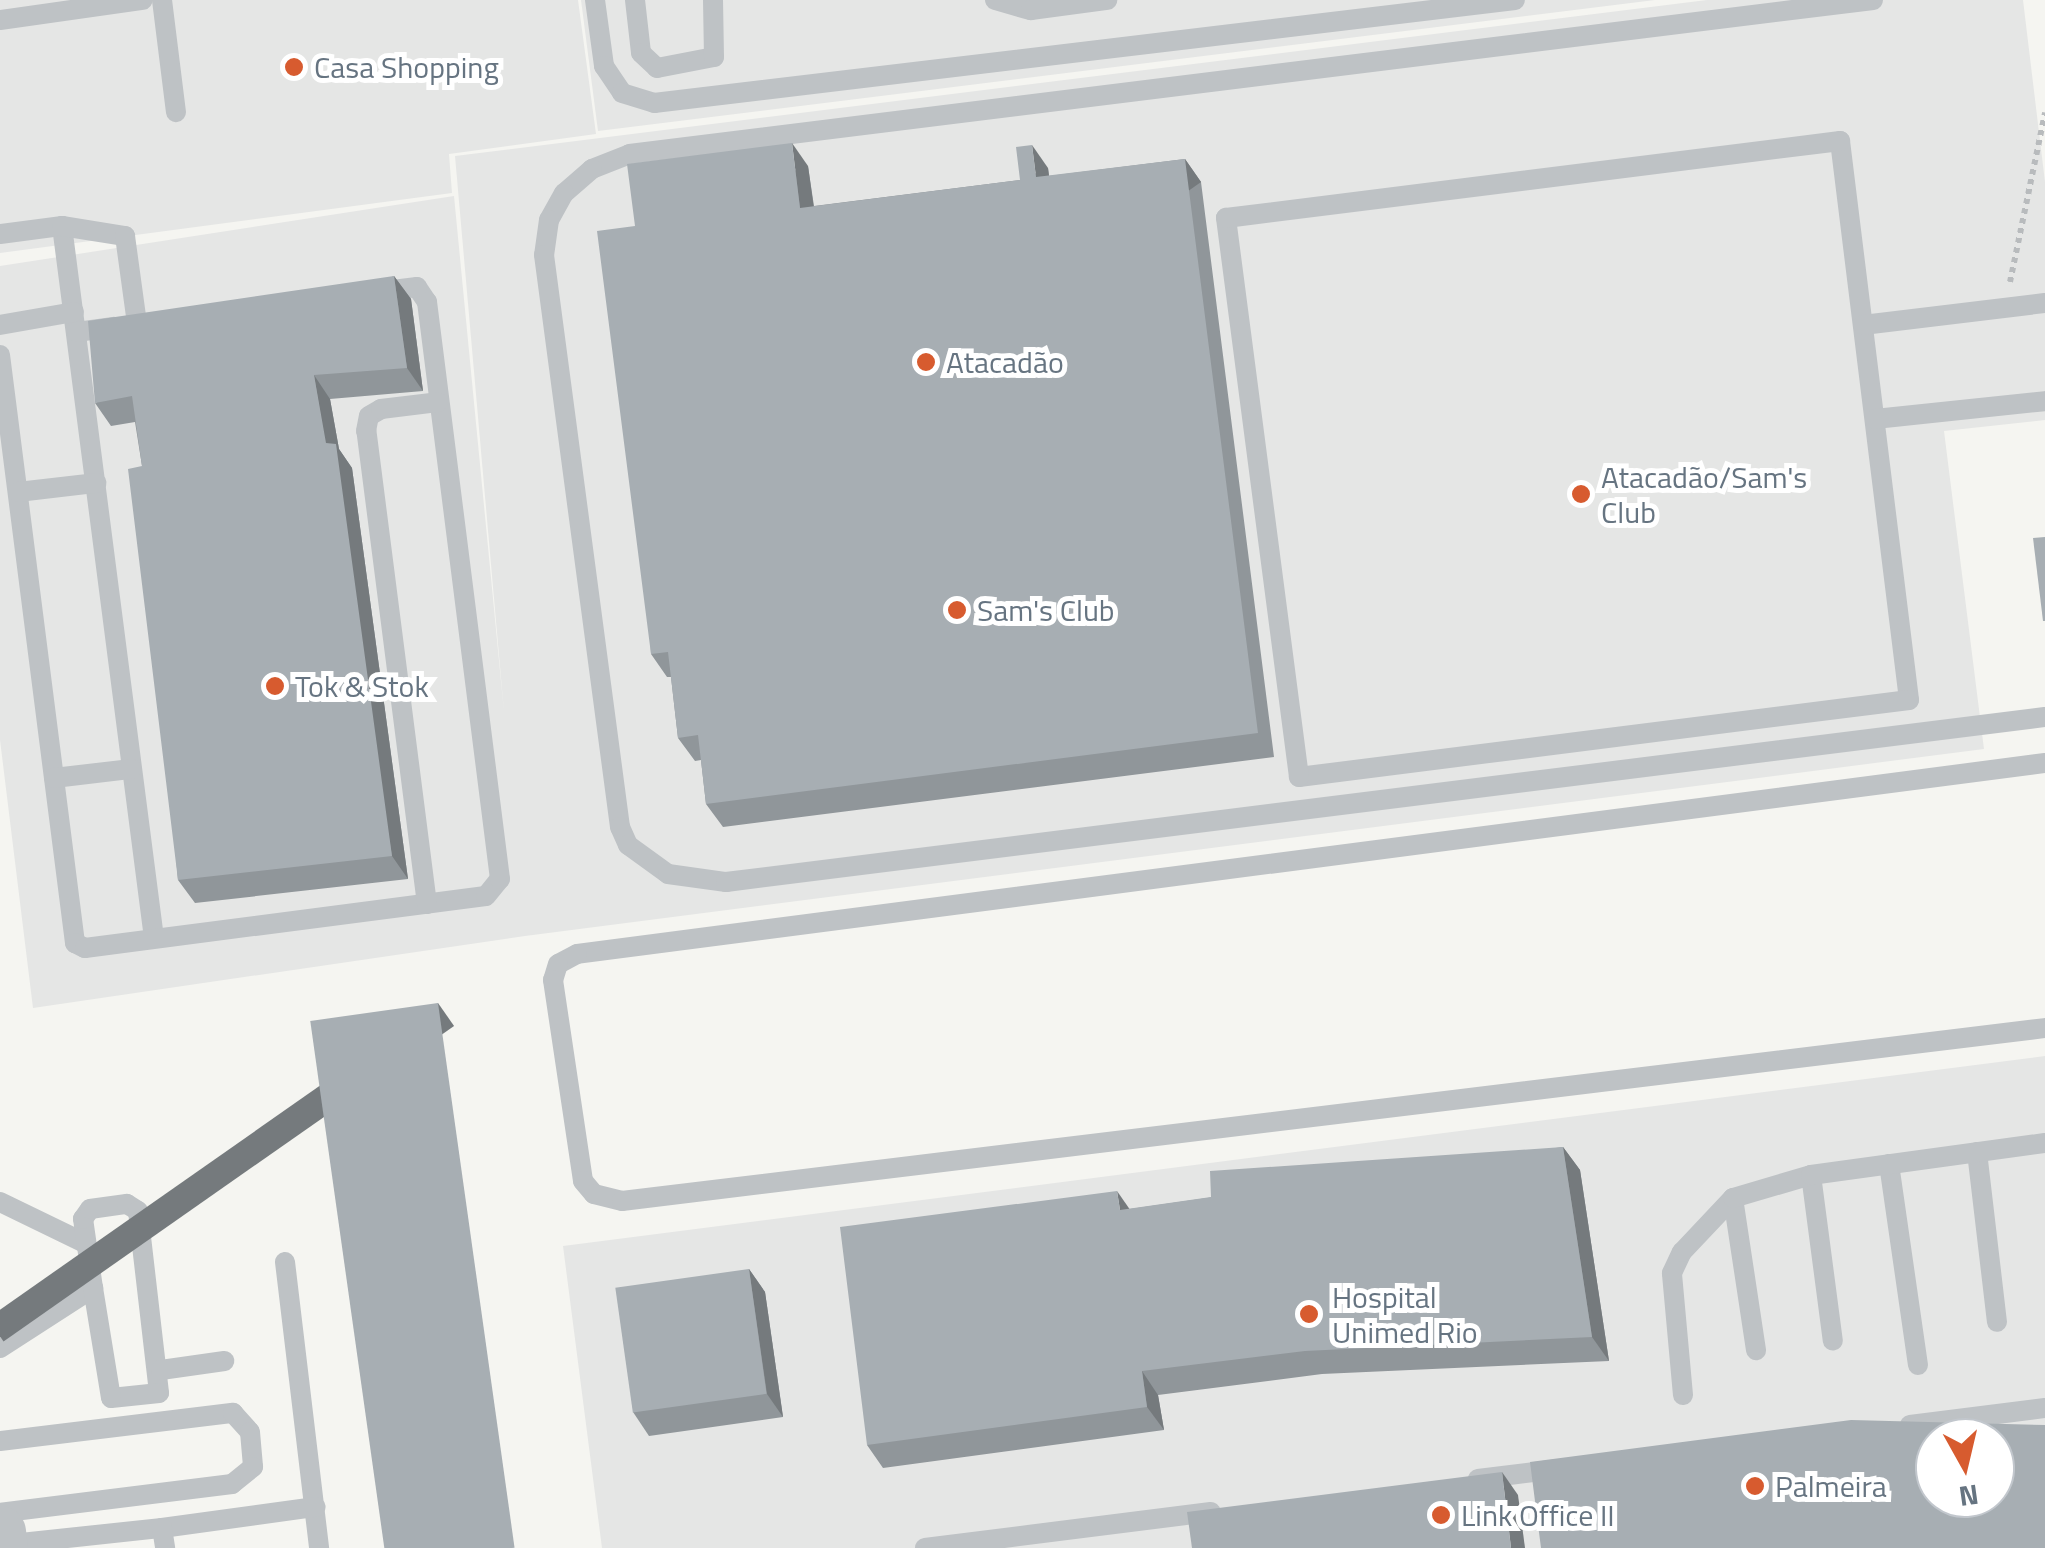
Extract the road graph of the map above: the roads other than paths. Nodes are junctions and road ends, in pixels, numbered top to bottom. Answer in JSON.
{"nodes":[{"id":1,"x":143,"y":0,"type":"edge"},
{"id":2,"x":162,"y":0,"type":"edge"},
{"id":3,"x":594,"y":0,"type":"edge"},
{"id":4,"x":635,"y":0,"type":"edge"},
{"id":5,"x":713,"y":0,"type":"edge"},
{"id":6,"x":994,"y":0,"type":"edge"},
{"id":7,"x":1107,"y":0,"type":"edge"},
{"id":8,"x":1515,"y":0,"type":"edge"},
{"id":9,"x":1873,"y":0,"type":"edge"},
{"id":10,"x":0,"y":20,"type":"edge"},
{"id":11,"x":176,"y":112,"type":"dead end"},
{"id":12,"x":62,"y":226,"type":"junction"},
{"id":13,"x":0,"y":234,"type":"edge"},
{"id":14,"x":344,"y":296,"type":"edge"},
{"id":15,"x":2045,"y":303,"type":"edge"},
{"id":16,"x":76,"y":322,"type":"junction"},
{"id":17,"x":0,"y":325,"type":"edge"},
{"id":18,"x":1863,"y":325,"type":"junction"},
{"id":19,"x":0,"y":355,"type":"edge"},
{"id":20,"x":2045,"y":400,"type":"edge"},
{"id":21,"x":438,"y":402,"type":"junction"},
{"id":22,"x":1875,"y":419,"type":"junction"},
{"id":23,"x":96,"y":483,"type":"junction"},
{"id":24,"x":18,"y":492,"type":"junction"},
{"id":25,"x":2045,"y":717,"type":"edge"},
{"id":26,"x":2045,"y":763,"type":"edge"},
{"id":27,"x":131,"y":769,"type":"junction"},
{"id":28,"x":54,"y":778,"type":"junction"},
{"id":29,"x":427,"y":904,"type":"junction"},
{"id":30,"x":154,"y":938,"type":"junction"},
{"id":31,"x":2045,"y":1028,"type":"edge"},
{"id":32,"x":2045,"y":1144,"type":"edge"},
{"id":33,"x":1977,"y":1152,"type":"junction"},
{"id":34,"x":1889,"y":1164,"type":"junction"},
{"id":35,"x":1811,"y":1175,"type":"junction"},
{"id":36,"x":1732,"y":1198,"type":"junction"},
{"id":37,"x":0,"y":1202,"type":"edge"},
{"id":38,"x":85,"y":1243,"type":"junction"},
{"id":39,"x":285,"y":1262,"type":"dead end"},
{"id":40,"x":93,"y":1288,"type":"junction"},
{"id":41,"x":1996,"y":1322,"type":"dead end"},
{"id":42,"x":1834,"y":1341,"type":"dead end"},
{"id":43,"x":0,"y":1348,"type":"edge"},
{"id":44,"x":1756,"y":1350,"type":"dead end"},
{"id":45,"x":224,"y":1362,"type":"dead end"},
{"id":46,"x":1918,"y":1365,"type":"dead end"},
{"id":47,"x":161,"y":1370,"type":"junction"},
{"id":48,"x":1683,"y":1394,"type":"dead end"},
{"id":49,"x":2045,"y":1408,"type":"edge"},
{"id":50,"x":1888,"y":1428,"type":"edge"},
{"id":51,"x":0,"y":1440,"type":"edge"},
{"id":52,"x":1574,"y":1467,"type":"edge"},
{"id":53,"x":1456,"y":1482,"type":"edge"},
{"id":54,"x":316,"y":1507,"type":"junction"},
{"id":55,"x":1240,"y":1509,"type":"edge"},
{"id":56,"x":1,"y":1534,"type":"edge"},
{"id":57,"x":163,"y":1538,"type":"edge"},
{"id":58,"x":116,"y":1541,"type":"edge"},
{"id":59,"x":318,"y":1548,"type":"edge"},
{"id":60,"x":925,"y":1548,"type":"edge"}],
"edges":[{"from":1,"to":10,"type":"lane"},
{"from":2,"to":11,"type":"lane"},
{"from":3,"to":8,"type":"lane"},
{"from":4,"to":5,"type":"lane"},
{"from":6,"to":7,"type":"lane"},
{"from":9,"to":25,"type":"lane"},
{"from":12,"to":13,"type":"lane"},
{"from":12,"to":16,"type":"lane"},
{"from":12,"to":16,"type":"lane"},
{"from":14,"to":21,"type":"lane"},
{"from":15,"to":18,"type":"lane"},
{"from":16,"to":17,"type":"lane"},
{"from":16,"to":23,"type":"lane"},
{"from":18,"to":22,"type":"lane"},
{"from":18,"to":22,"type":"lane"},
{"from":19,"to":24,"type":"lane"},
{"from":20,"to":22,"type":"lane"},
{"from":21,"to":29,"type":"lane"},
{"from":21,"to":29,"type":"lane"},
{"from":23,"to":24,"type":"lane"},
{"from":23,"to":27,"type":"lane"},
{"from":24,"to":28,"type":"lane"},
{"from":26,"to":31,"type":"lane"},
{"from":27,"to":28,"type":"lane"},
{"from":27,"to":30,"type":"lane"},
{"from":28,"to":30,"type":"lane"},
{"from":29,"to":30,"type":"lane"},
{"from":32,"to":33,"type":"lane"},
{"from":33,"to":34,"type":"lane"},
{"from":33,"to":41,"type":"lane"},
{"from":34,"to":35,"type":"lane"},
{"from":34,"to":46,"type":"lane"},
{"from":35,"to":36,"type":"lane"},
{"from":35,"to":42,"type":"lane"},
{"from":36,"to":44,"type":"lane"},
{"from":36,"to":48,"type":"lane"},
{"from":37,"to":38,"type":"lane"},
{"from":38,"to":40,"type":"lane"},
{"from":38,"to":47,"type":"lane"},
{"from":39,"to":54,"type":"lane"},
{"from":40,"to":43,"type":"lane"},
{"from":40,"to":47,"type":"lane"},
{"from":45,"to":47,"type":"lane"},
{"from":49,"to":50,"type":"lane"},
{"from":51,"to":56,"type":"lane"},
{"from":52,"to":53,"type":"lane"},
{"from":54,"to":57,"type":"lane"},
{"from":54,"to":59,"type":"lane"},
{"from":55,"to":60,"type":"lane"},
{"from":56,"to":58,"type":"lane"},
{"from":57,"to":58,"type":"lane"}]}
